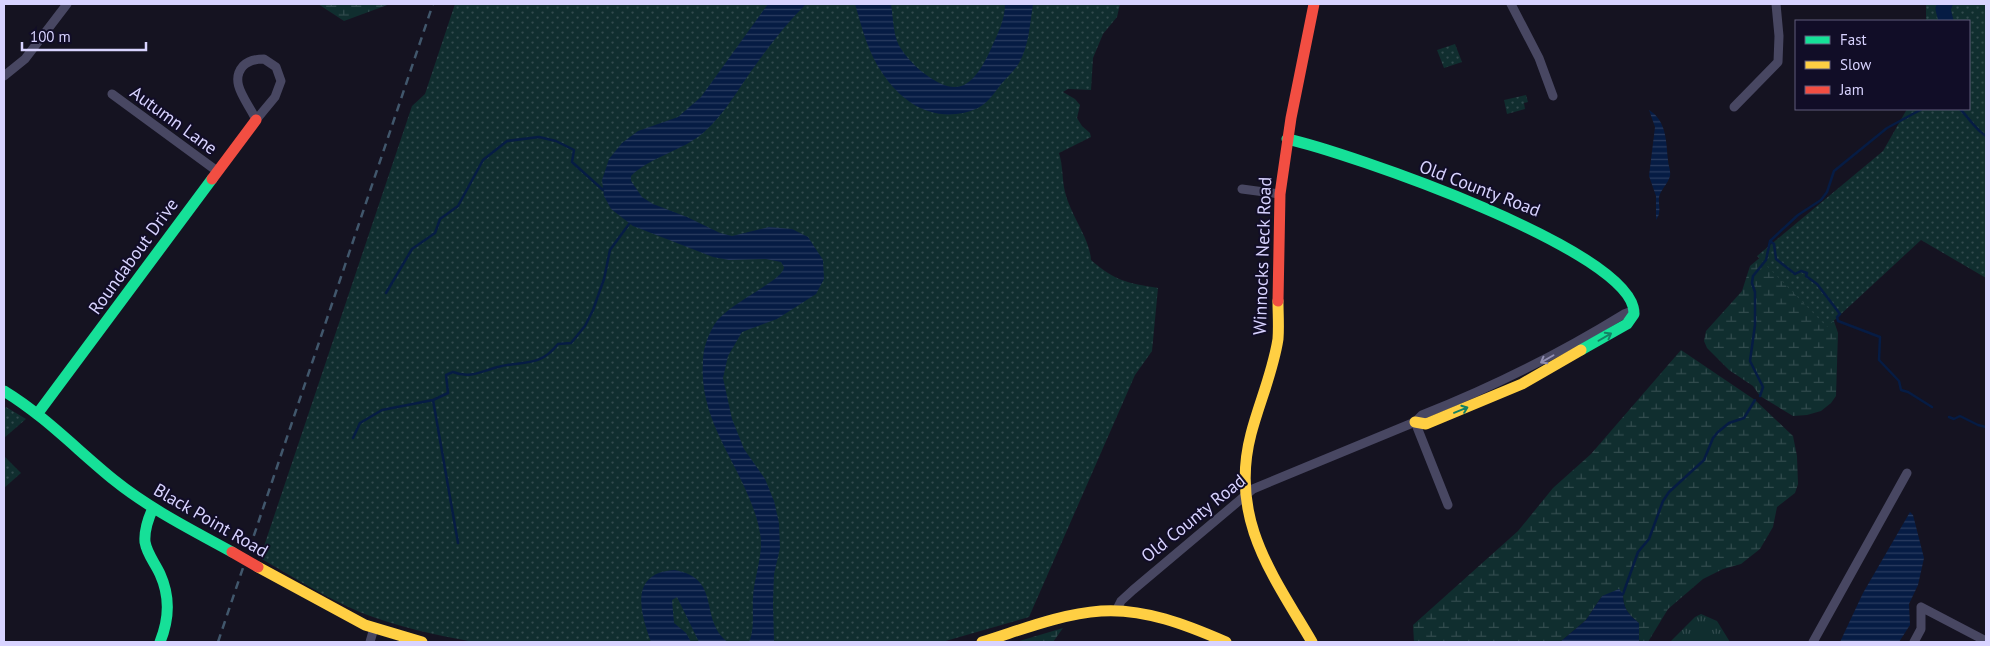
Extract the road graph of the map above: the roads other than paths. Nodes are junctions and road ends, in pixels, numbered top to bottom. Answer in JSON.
{"nodes":[{"id":1,"x":67,"y":4,"type":"edge"},
{"id":2,"x":1314,"y":4,"type":"edge"},
{"id":3,"x":1511,"y":4,"type":"edge"},
{"id":4,"x":1776,"y":4,"type":"edge"},
{"id":5,"x":4,"y":76,"type":"edge"},
{"id":6,"x":112,"y":94,"type":"dead end"},
{"id":7,"x":1554,"y":96,"type":"dead end"},
{"id":8,"x":1734,"y":107,"type":"dead end"},
{"id":9,"x":256,"y":120,"type":"junction"},
{"id":10,"x":1287,"y":139,"type":"junction"},
{"id":11,"x":218,"y":171,"type":"junction"},
{"id":12,"x":1242,"y":189,"type":"dead end"},
{"id":13,"x":1280,"y":194,"type":"junction"},
{"id":14,"x":4,"y":391,"type":"edge"},
{"id":15,"x":38,"y":413,"type":"junction"},
{"id":16,"x":1415,"y":422,"type":"junction"},
{"id":17,"x":1907,"y":473,"type":"dead end"},
{"id":18,"x":1244,"y":494,"type":"junction"},
{"id":19,"x":1448,"y":505,"type":"dead end"},
{"id":20,"x":153,"y":508,"type":"junction"},
{"id":21,"x":1116,"y":611,"type":"junction"},
{"id":22,"x":374,"y":628,"type":"junction"},
{"id":23,"x":160,"y":642,"type":"edge"},
{"id":24,"x":370,"y":642,"type":"edge"},
{"id":25,"x":422,"y":642,"type":"edge"},
{"id":26,"x":982,"y":642,"type":"edge"},
{"id":27,"x":1226,"y":642,"type":"edge"},
{"id":28,"x":1312,"y":642,"type":"edge"},
{"id":29,"x":1814,"y":642,"type":"edge"},
{"id":30,"x":1914,"y":642,"type":"edge"},
{"id":31,"x":1986,"y":642,"type":"edge"}],
"edges":[{"from":1,"to":5,"type":"street"},
{"from":2,"to":10,"type":"street","name":"Winnocks Neck Road"},
{"from":3,"to":7,"type":"street"},
{"from":4,"to":8,"type":"street"},
{"from":6,"to":11,"type":"street","name":"Autumn Lane"},
{"from":9,"to":9,"type":"street","name":"Roundabout Drive"},
{"from":9,"to":11,"type":"street","name":"Roundabout Drive"},
{"from":10,"to":13,"type":"street","name":"Winnocks Neck Road"},
{"from":10,"to":16,"type":"street","name":"Old County Road"},
{"from":11,"to":15,"type":"street","name":"Roundabout Drive"},
{"from":12,"to":13,"type":"street"},
{"from":13,"to":18,"type":"street","name":"Winnocks Neck Road"},
{"from":14,"to":15,"type":"street","name":"Black Point Road"},
{"from":15,"to":20,"type":"street","name":"Black Point Road"},
{"from":16,"to":18,"type":"street","name":"Old County Road"},
{"from":16,"to":19,"type":"street"},
{"from":17,"to":29,"type":"street"},
{"from":18,"to":21,"type":"street","name":"Old County Road"},
{"from":18,"to":28,"type":"street","name":"Winnocks Neck Road"},
{"from":20,"to":22,"type":"street","name":"Black Point Road","bridge":true},
{"from":20,"to":23,"type":"street"},
{"from":21,"to":26,"type":"street"},
{"from":21,"to":27,"type":"street"},
{"from":22,"to":24,"type":"street"},
{"from":22,"to":25,"type":"street","name":"Black Point Road"},
{"from":30,"to":31,"type":"street"}]}
